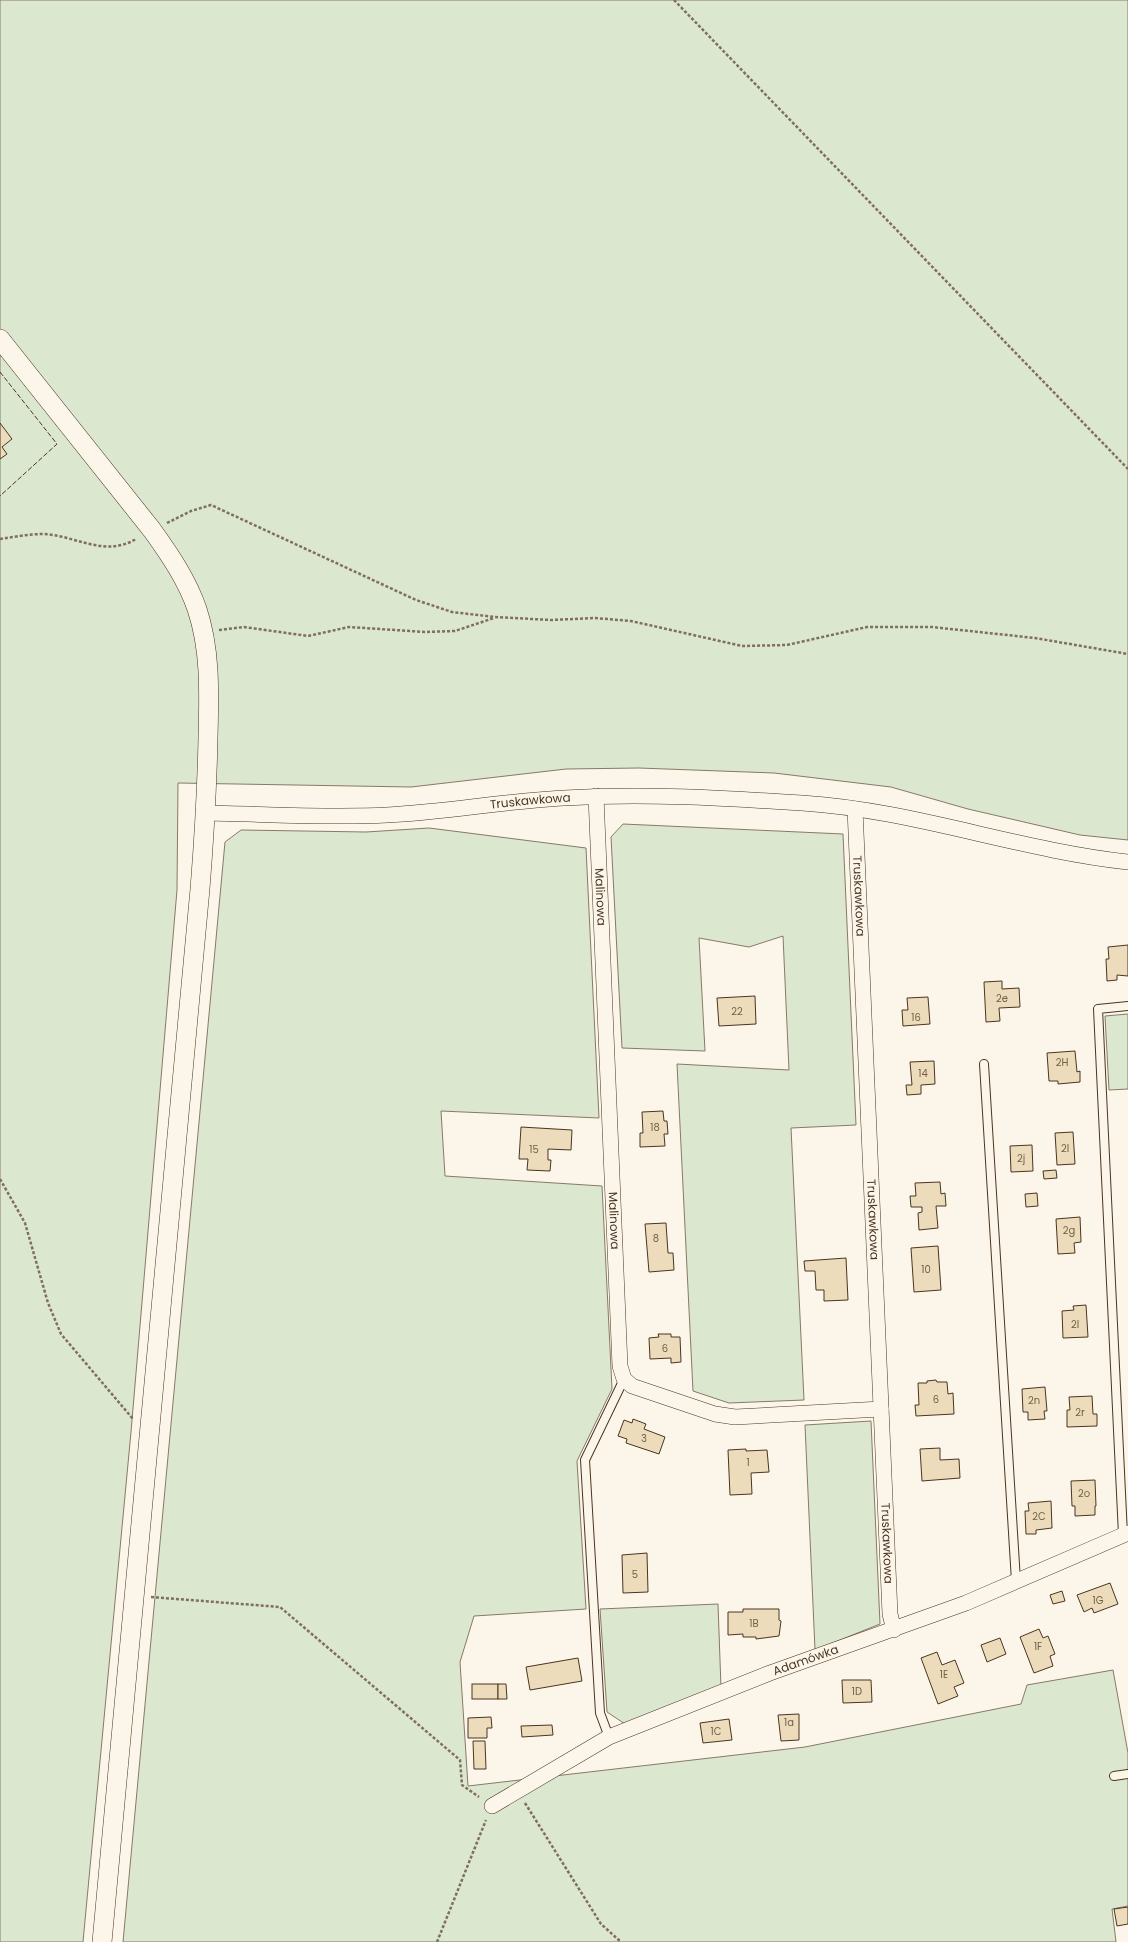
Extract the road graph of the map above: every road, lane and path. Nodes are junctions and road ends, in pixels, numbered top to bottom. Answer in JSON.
{"nodes":[{"id":1,"x":674,"y":0,"type":"edge"},
{"id":2,"x":0,"y":339,"type":"edge"},
{"id":3,"x":1128,"y":469,"type":"edge"},
{"id":4,"x":152,"y":530,"type":"junction"},
{"id":5,"x":0,"y":539,"type":"edge"},
{"id":6,"x":495,"y":618,"type":"junction"},
{"id":7,"x":203,"y":631,"type":"junction"},
{"id":8,"x":1128,"y":654,"type":"edge"},
{"id":9,"x":596,"y":796,"type":"junction"},
{"id":10,"x":855,"y":809,"type":"junction"},
{"id":11,"x":205,"y":813,"type":"junction"},
{"id":12,"x":1128,"y":862,"type":"edge"},
{"id":13,"x":1128,"y":1006,"type":"edge"},
{"id":14,"x":984,"y":1064,"type":"dead end"},
{"id":15,"x":0,"y":1179,"type":"edge"},
{"id":16,"x":624,"y":1379,"type":"junction"},
{"id":17,"x":881,"y":1409,"type":"junction"},
{"id":18,"x":150,"y":1439,"type":"junction"},
{"id":19,"x":1125,"y":1534,"type":"edge"},
{"id":20,"x":1016,"y":1581,"type":"junction"},
{"id":21,"x":135,"y":1596,"type":"junction"},
{"id":22,"x":894,"y":1630,"type":"junction"},
{"id":23,"x":609,"y":1737,"type":"junction"},
{"id":24,"x":1128,"y":1774,"type":"edge"},
{"id":25,"x":1114,"y":1776,"type":"dead end"},
{"id":26,"x":517,"y":1791,"type":"junction"},
{"id":27,"x":492,"y":1806,"type":"junction"},
{"id":28,"x":102,"y":1942,"type":"edge"},
{"id":29,"x":437,"y":1942,"type":"edge"},
{"id":30,"x":621,"y":1942,"type":"edge"}],
"edges":[{"from":1,"to":3,"type":"path"},
{"from":2,"to":4,"type":"street"},
{"from":4,"to":5,"type":"path"},
{"from":4,"to":6,"type":"path"},
{"from":4,"to":7,"type":"street"},
{"from":6,"to":7,"type":"path"},
{"from":6,"to":8,"type":"path"},
{"from":7,"to":11,"type":"street"},
{"from":9,"to":10,"type":"street","name":"Truskawkowa"},
{"from":9,"to":11,"type":"street","name":"Truskawkowa"},
{"from":9,"to":16,"type":"street","name":"Malinowa"},
{"from":10,"to":12,"type":"street","name":"Truskawkowa"},
{"from":10,"to":17,"type":"street","name":"Truskawkowa"},
{"from":11,"to":18,"type":"street"},
{"from":13,"to":19,"type":"lane"},
{"from":14,"to":20,"type":"lane"},
{"from":15,"to":18,"type":"path"},
{"from":16,"to":17,"type":"street"},
{"from":16,"to":23,"type":"lane"},
{"from":17,"to":22,"type":"street","name":"Truskawkowa"},
{"from":18,"to":21,"type":"street"},
{"from":19,"to":20,"type":"street","name":"Adamówka"},
{"from":20,"to":22,"type":"street","name":"Adamówka"},
{"from":21,"to":27,"type":"path"},
{"from":21,"to":28,"type":"street"},
{"from":22,"to":23,"type":"street","name":"Adamówka"},
{"from":23,"to":26,"type":"street","name":"Adamówka"},
{"from":24,"to":25,"type":"lane"},
{"from":26,"to":27,"type":"street","name":"Adamówka"},
{"from":26,"to":30,"type":"path"},
{"from":27,"to":29,"type":"path"}]}
